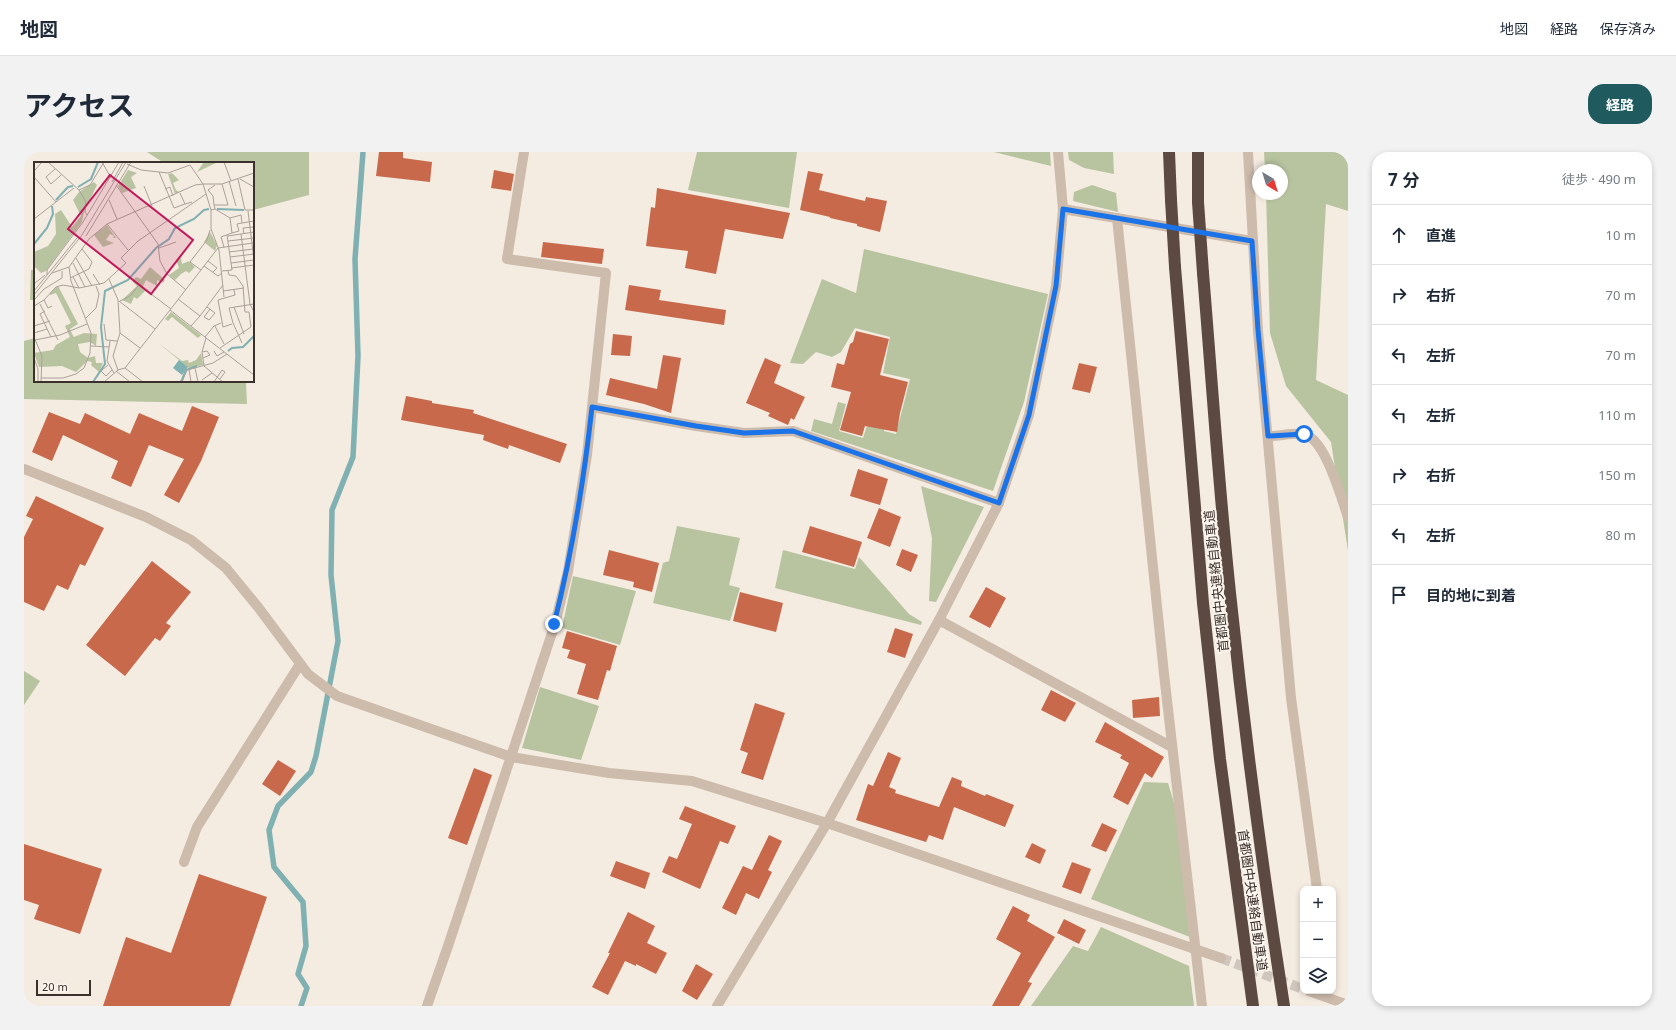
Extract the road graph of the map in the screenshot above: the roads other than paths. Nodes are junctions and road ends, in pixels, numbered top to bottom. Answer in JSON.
{"nodes":[{"id":1,"x":524,"y":152,"type":"edge"},
{"id":2,"x":1058,"y":152,"type":"edge"},
{"id":3,"x":1169,"y":152,"type":"edge"},
{"id":4,"x":1198,"y":152,"type":"edge"},
{"id":5,"x":1248,"y":152,"type":"edge"},
{"id":6,"x":1063,"y":209,"type":"junction"},
{"id":7,"x":1117,"y":218,"type":"junction"},
{"id":8,"x":1252,"y":241,"type":"junction"},
{"id":9,"x":592,"y":407,"type":"junction"},
{"id":10,"x":1268,"y":436,"type":"junction"},
{"id":11,"x":24,"y":469,"type":"edge"},
{"id":12,"x":999,"y":503,"type":"junction"},
{"id":13,"x":1348,"y":517,"type":"edge"},
{"id":14,"x":939,"y":620,"type":"junction"},
{"id":15,"x":300,"y":664,"type":"junction"},
{"id":16,"x":1172,"y":747,"type":"junction"},
{"id":17,"x":511,"y":757,"type":"junction"},
{"id":18,"x":827,"y":823,"type":"junction"},
{"id":19,"x":184,"y":862,"type":"dead end"},
{"id":20,"x":1317,"y":886,"type":"edge"},
{"id":21,"x":1194,"y":948,"type":"junction"},
{"id":22,"x":1221,"y":958,"type":"tunnel mouth"},
{"id":23,"x":1317,"y":994,"type":"edge"},
{"id":24,"x":1331,"y":999,"type":"edge"},
{"id":25,"x":1348,"y":1005,"type":"edge"},
{"id":26,"x":427,"y":1006,"type":"edge"},
{"id":27,"x":717,"y":1006,"type":"edge"},
{"id":28,"x":1202,"y":1006,"type":"edge"},
{"id":29,"x":1253,"y":1006,"type":"edge"},
{"id":30,"x":1284,"y":1006,"type":"edge"}],
"edges":[{"from":1,"to":9,"type":"street"},
{"from":2,"to":6,"type":"street"},
{"from":3,"to":29,"type":"highway","name":"首都圏中央連絡自動車道","bridge":true},
{"from":4,"to":30,"type":"highway","name":"首都圏中央連絡自動車道","bridge":true},
{"from":5,"to":8,"type":"street"},
{"from":6,"to":7,"type":"street"},
{"from":6,"to":12,"type":"street"},
{"from":7,"to":8,"type":"street"},
{"from":7,"to":16,"type":"street"},
{"from":8,"to":10,"type":"street"},
{"from":9,"to":12,"type":"street"},
{"from":9,"to":17,"type":"street"},
{"from":10,"to":13,"type":"street"},
{"from":10,"to":20,"type":"street"},
{"from":11,"to":15,"type":"street"},
{"from":12,"to":14,"type":"street"},
{"from":14,"to":16,"type":"street"},
{"from":14,"to":18,"type":"street"},
{"from":15,"to":17,"type":"street"},
{"from":15,"to":19,"type":"street"},
{"from":16,"to":21,"type":"street"},
{"from":17,"to":18,"type":"street"},
{"from":17,"to":26,"type":"street"},
{"from":18,"to":21,"type":"street"},
{"from":18,"to":27,"type":"street"},
{"from":21,"to":22,"type":"street"},
{"from":21,"to":28,"type":"street"},
{"from":23,"to":24,"type":"street"},
{"from":24,"to":25,"type":"street"}]}
